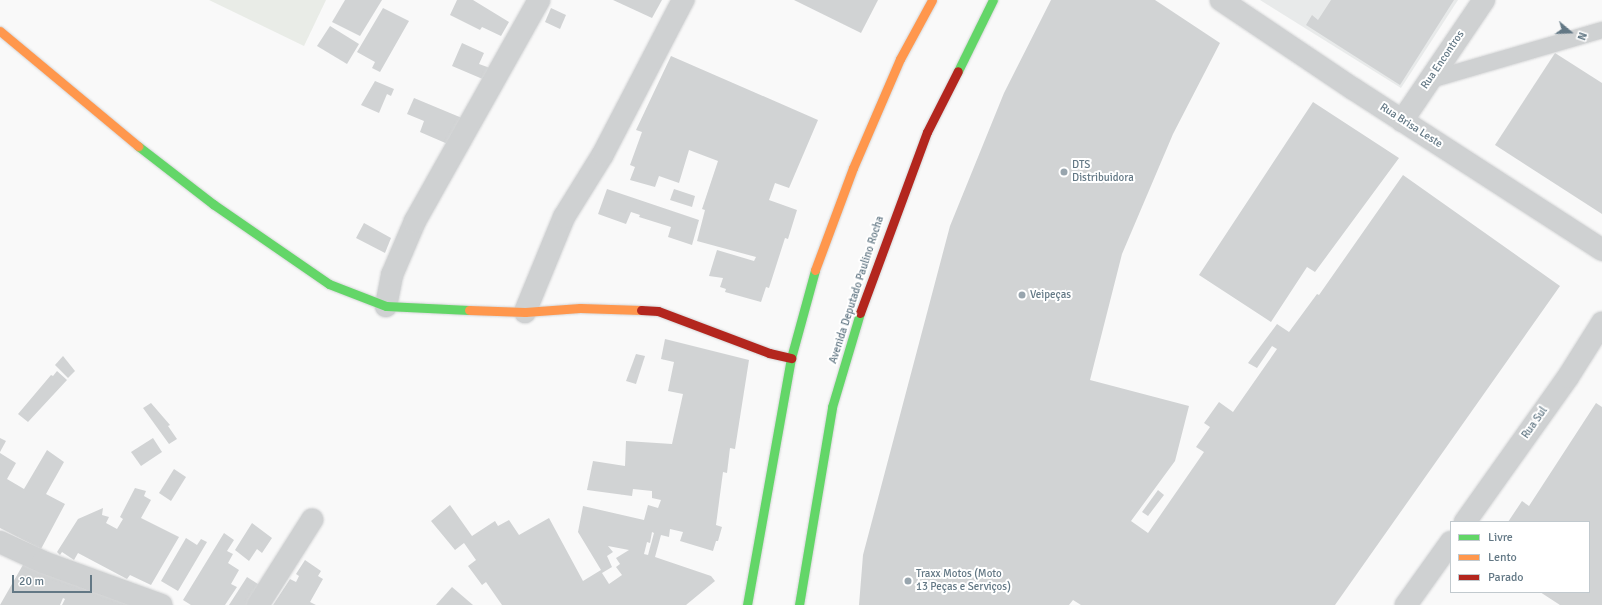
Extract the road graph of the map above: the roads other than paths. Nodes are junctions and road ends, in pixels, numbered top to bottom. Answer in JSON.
{"nodes":[{"id":1,"x":539,"y":0,"type":"edge"},
{"id":2,"x":683,"y":0,"type":"edge"},
{"id":3,"x":932,"y":0,"type":"edge"},
{"id":4,"x":993,"y":0,"type":"edge"},
{"id":5,"x":1221,"y":0,"type":"edge"},
{"id":6,"x":1484,"y":0,"type":"edge"},
{"id":7,"x":1602,"y":30,"type":"edge"},
{"id":8,"x":0,"y":31,"type":"edge"},
{"id":9,"x":1430,"y":80,"type":"junction"},
{"id":10,"x":1402,"y":121,"type":"junction"},
{"id":11,"x":1602,"y":250,"type":"edge"},
{"id":12,"x":386,"y":306,"type":"junction"},
{"id":13,"x":525,"y":312,"type":"junction"},
{"id":14,"x":1602,"y":323,"type":"edge"},
{"id":15,"x":791,"y":358,"type":"junction"},
{"id":16,"x":312,"y":520,"type":"dead end"},
{"id":17,"x":1466,"y":521,"type":"edge"},
{"id":18,"x":0,"y":542,"type":"edge"},
{"id":19,"x":1450,"y":543,"type":"edge"},
{"id":20,"x":161,"y":605,"type":"edge"},
{"id":21,"x":258,"y":605,"type":"edge"},
{"id":22,"x":747,"y":605,"type":"edge"},
{"id":23,"x":799,"y":605,"type":"edge"},
{"id":24,"x":1406,"y":605,"type":"edge"}],
"edges":[{"from":1,"to":12,"type":"street"},
{"from":2,"to":13,"type":"street"},
{"from":3,"to":15,"type":"main road"},
{"from":4,"to":23,"type":"main road","name":"Avenida Deputado Paulino Rocha"},
{"from":5,"to":10,"type":"street","name":"Rua Brisa Leste"},
{"from":6,"to":9,"type":"street","name":"Rua Encontros"},
{"from":7,"to":9,"type":"lane"},
{"from":8,"to":12,"type":"main road"},
{"from":9,"to":10,"type":"street","name":"Rua Encontros"},
{"from":10,"to":11,"type":"street","name":"Rua Brisa Leste"},
{"from":12,"to":13,"type":"main road"},
{"from":13,"to":15,"type":"main road"},
{"from":14,"to":17,"type":"street","name":"Rua Sul"},
{"from":15,"to":22,"type":"main road"},
{"from":16,"to":21,"type":"street"},
{"from":18,"to":20,"type":"street"},
{"from":19,"to":24,"type":"street"}]}
